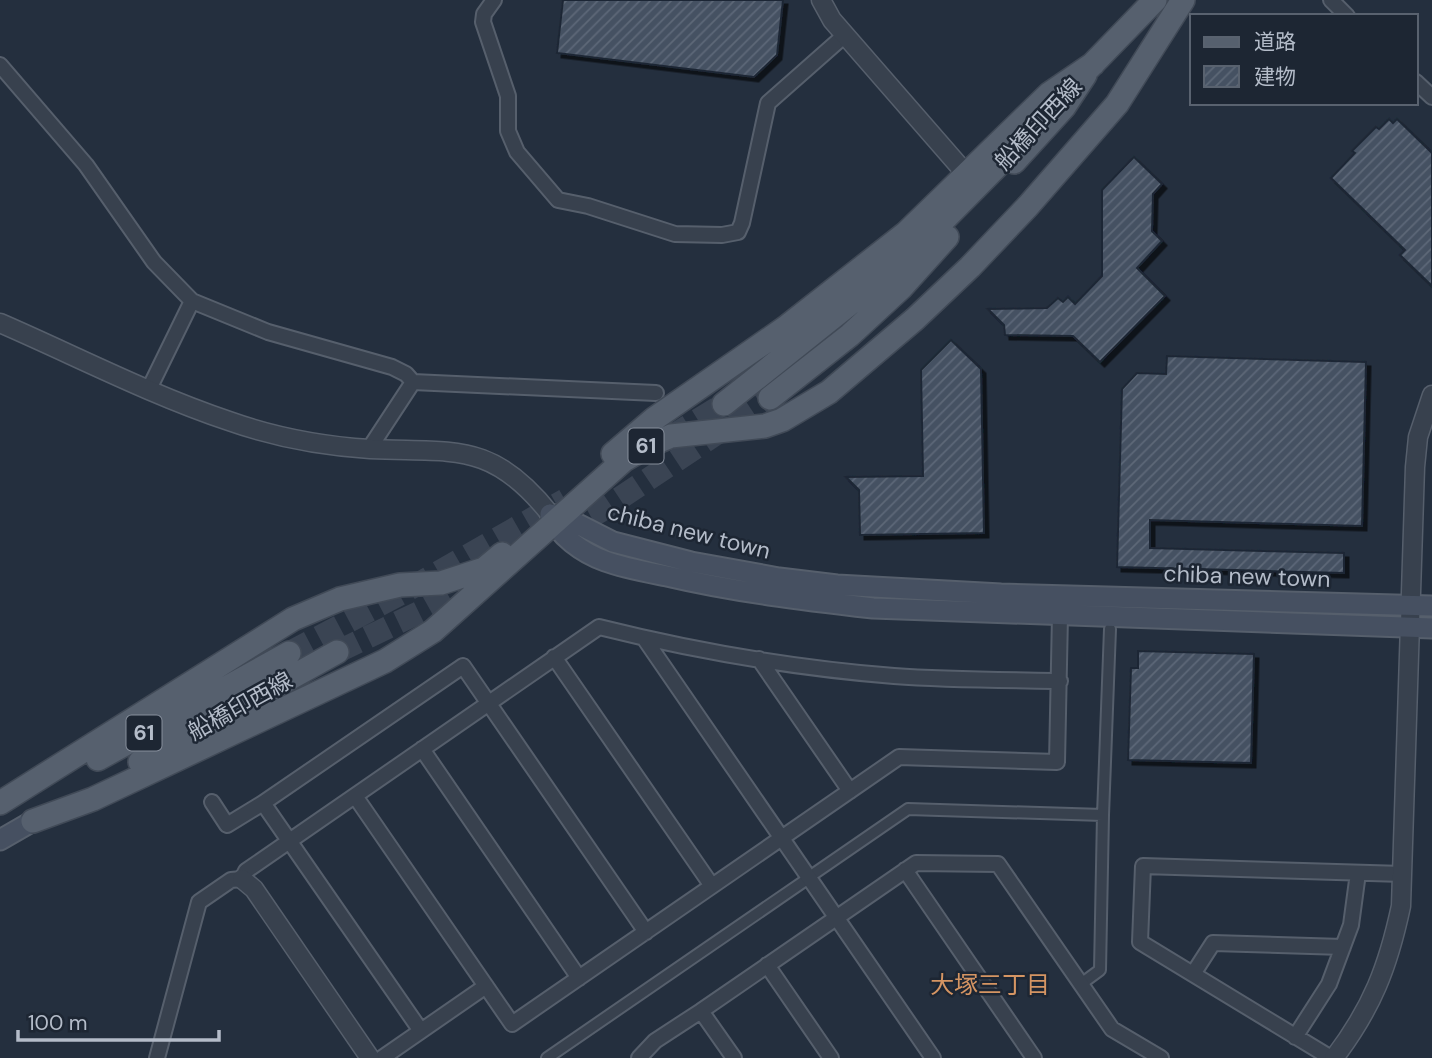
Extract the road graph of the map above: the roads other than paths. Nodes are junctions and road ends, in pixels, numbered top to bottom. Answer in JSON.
{"nodes":[{"id":1,"x":494,"y":0,"type":"edge"},
{"id":2,"x":821,"y":0,"type":"edge"},
{"id":3,"x":1155,"y":0,"type":"edge"},
{"id":4,"x":1183,"y":0,"type":"edge"},
{"id":5,"x":1331,"y":0,"type":"edge"},
{"id":6,"x":1345,"y":14,"type":"edge"},
{"id":7,"x":845,"y":35,"type":"junction"},
{"id":8,"x":1093,"y":64,"type":"junction"},
{"id":9,"x":0,"y":65,"type":"edge"},
{"id":10,"x":1418,"y":84,"type":"edge"},
{"id":11,"x":1432,"y":97,"type":"edge"},
{"id":12,"x":967,"y":175,"type":"junction"},
{"id":13,"x":192,"y":301,"type":"junction"},
{"id":14,"x":0,"y":323,"type":"edge"},
{"id":15,"x":412,"y":382,"type":"junction"},
{"id":16,"x":149,"y":389,"type":"junction"},
{"id":17,"x":656,"y":393,"type":"dead end"},
{"id":18,"x":1432,"y":395,"type":"edge"},
{"id":19,"x":770,"y":398,"type":"tunnel mouth"},
{"id":20,"x":724,"y":404,"type":"tunnel mouth"},
{"id":21,"x":369,"y":449,"type":"junction"},
{"id":22,"x":555,"y":518,"type":"junction"},
{"id":23,"x":1411,"y":605,"type":"junction"},
{"id":24,"x":1432,"y":606,"type":"edge"},
{"id":25,"x":1066,"y":609,"type":"junction"},
{"id":26,"x":1410,"y":627,"type":"junction"},
{"id":27,"x":1432,"y":628,"type":"edge"},
{"id":28,"x":1110,"y":629,"type":"dead end"},
{"id":29,"x":644,"y":638,"type":"junction"},
{"id":30,"x":337,"y":652,"type":"tunnel mouth"},
{"id":31,"x":289,"y":653,"type":"tunnel mouth"},
{"id":32,"x":554,"y":657,"type":"junction"},
{"id":33,"x":759,"y":659,"type":"junction"},
{"id":34,"x":1060,"y":681,"type":"junction"},
{"id":35,"x":488,"y":703,"type":"junction"},
{"id":36,"x":422,"y":749,"type":"junction"},
{"id":37,"x":850,"y":791,"type":"junction"},
{"id":38,"x":355,"y":796,"type":"junction"},
{"id":39,"x":212,"y":802,"type":"dead end"},
{"id":40,"x":0,"y":803,"type":"edge"},
{"id":41,"x":263,"y":803,"type":"junction"},
{"id":42,"x":0,"y":813,"type":"edge"},
{"id":43,"x":1102,"y":816,"type":"junction"},
{"id":44,"x":33,"y":821,"type":"junction"},
{"id":45,"x":782,"y":838,"type":"junction"},
{"id":46,"x":0,"y":840,"type":"edge"},
{"id":47,"x":290,"y":841,"type":"junction"},
{"id":48,"x":905,"y":870,"type":"junction"},
{"id":49,"x":815,"y":873,"type":"dead end"},
{"id":50,"x":1358,"y":873,"type":"junction"},
{"id":51,"x":1403,"y":874,"type":"junction"},
{"id":52,"x":242,"y":879,"type":"junction"},
{"id":53,"x":803,"y":882,"type":"dead end"},
{"id":54,"x":712,"y":886,"type":"junction"},
{"id":55,"x":836,"y":918,"type":"junction"},
{"id":56,"x":646,"y":932,"type":"junction"},
{"id":57,"x":1343,"y":947,"type":"junction"},
{"id":58,"x":767,"y":965,"type":"junction"},
{"id":59,"x":1193,"y":974,"type":"junction"},
{"id":60,"x":579,"y":978,"type":"junction"},
{"id":61,"x":1081,"y":984,"type":"junction"},
{"id":62,"x":486,"y":986,"type":"junction"},
{"id":63,"x":701,"y":1011,"type":"junction"},
{"id":64,"x":421,"y":1031,"type":"junction"},
{"id":65,"x":1295,"y":1037,"type":"junction"},
{"id":66,"x":1145,"y":1048,"type":"junction"},
{"id":67,"x":157,"y":1058,"type":"edge"},
{"id":68,"x":370,"y":1058,"type":"edge"},
{"id":69,"x":382,"y":1058,"type":"edge"},
{"id":70,"x":547,"y":1058,"type":"edge"},
{"id":71,"x":639,"y":1058,"type":"edge"},
{"id":72,"x":734,"y":1058,"type":"edge"},
{"id":73,"x":831,"y":1058,"type":"edge"},
{"id":74,"x":933,"y":1058,"type":"edge"},
{"id":75,"x":1034,"y":1058,"type":"edge"},
{"id":76,"x":1131,"y":1058,"type":"edge"},
{"id":77,"x":1161,"y":1058,"type":"edge"},
{"id":78,"x":1333,"y":1058,"type":"edge"}],
"edges":[{"from":1,"to":7,"type":"street"},
{"from":2,"to":7,"type":"street"},
{"from":3,"to":8,"type":"main road","number":"61"},
{"from":4,"to":22,"type":"main road","number":"61"},
{"from":5,"to":6,"type":"street"},
{"from":7,"to":12,"type":"street"},
{"from":8,"to":12,"type":"main road","number":"61"},
{"from":8,"to":19,"type":"main road","name":"船橋印西線","number":"61"},
{"from":8,"to":20,"type":"main road","name":"船橋印西線","number":"61"},
{"from":9,"to":13,"type":"street"},
{"from":10,"to":11,"type":"street"},
{"from":12,"to":22,"type":"main road","number":"61"},
{"from":13,"to":15,"type":"street"},
{"from":13,"to":16,"type":"street"},
{"from":14,"to":16,"type":"street"},
{"from":15,"to":17,"type":"street"},
{"from":15,"to":21,"type":"street"},
{"from":16,"to":21,"type":"street"},
{"from":18,"to":23,"type":"street"},
{"from":21,"to":22,"type":"street"},
{"from":22,"to":25,"type":"main road","name":"chiba new town"},
{"from":22,"to":40,"type":"main road"},
{"from":22,"to":44,"type":"main road","number":"61"},
{"from":23,"to":24,"type":"main road","name":"chiba new town"},
{"from":23,"to":25,"type":"main road","name":"chiba new town"},
{"from":23,"to":26,"type":"street"},
{"from":25,"to":26,"type":"main road","name":"chiba new town"},
{"from":25,"to":34,"type":"street"},
{"from":26,"to":27,"type":"main road","name":"chiba new town"},
{"from":26,"to":51,"type":"street"},
{"from":28,"to":43,"type":"street"},
{"from":29,"to":32,"type":"street"},
{"from":29,"to":33,"type":"street"},
{"from":29,"to":45,"type":"street"},
{"from":30,"to":44,"type":"main road","name":"船橋印西線","number":"61"},
{"from":31,"to":42,"type":"main road","name":"船橋印西線","number":"61"},
{"from":32,"to":35,"type":"street"},
{"from":32,"to":54,"type":"street"},
{"from":33,"to":34,"type":"street"},
{"from":33,"to":37,"type":"street"},
{"from":34,"to":37,"type":"street"},
{"from":35,"to":36,"type":"street"},
{"from":35,"to":41,"type":"street"},
{"from":35,"to":56,"type":"street"},
{"from":36,"to":38,"type":"street"},
{"from":36,"to":60,"type":"street"},
{"from":37,"to":45,"type":"street"},
{"from":38,"to":47,"type":"street"},
{"from":38,"to":62,"type":"street"},
{"from":39,"to":41,"type":"street"},
{"from":41,"to":47,"type":"street"},
{"from":43,"to":49,"type":"street"},
{"from":43,"to":61,"type":"street"},
{"from":44,"to":46,"type":"main road"},
{"from":45,"to":54,"type":"street"},
{"from":45,"to":55,"type":"street"},
{"from":47,"to":52,"type":"street"},
{"from":47,"to":64,"type":"street"},
{"from":48,"to":55,"type":"street"},
{"from":48,"to":61,"type":"street"},
{"from":48,"to":75,"type":"street"},
{"from":50,"to":51,"type":"street"},
{"from":50,"to":57,"type":"street"},
{"from":50,"to":59,"type":"street"},
{"from":51,"to":78,"type":"street"},
{"from":52,"to":67,"type":"street"},
{"from":52,"to":68,"type":"street"},
{"from":53,"to":70,"type":"street"},
{"from":54,"to":56,"type":"street"},
{"from":55,"to":58,"type":"street"},
{"from":55,"to":74,"type":"street"},
{"from":56,"to":60,"type":"street"},
{"from":57,"to":59,"type":"street"},
{"from":57,"to":65,"type":"street"},
{"from":58,"to":63,"type":"street"},
{"from":58,"to":73,"type":"street"},
{"from":59,"to":65,"type":"street"},
{"from":60,"to":62,"type":"street"},
{"from":61,"to":66,"type":"street"},
{"from":62,"to":64,"type":"street"},
{"from":63,"to":71,"type":"street"},
{"from":63,"to":72,"type":"street"},
{"from":64,"to":69,"type":"street"},
{"from":65,"to":78,"type":"street"},
{"from":66,"to":76,"type":"street"},
{"from":66,"to":77,"type":"street"}]}
